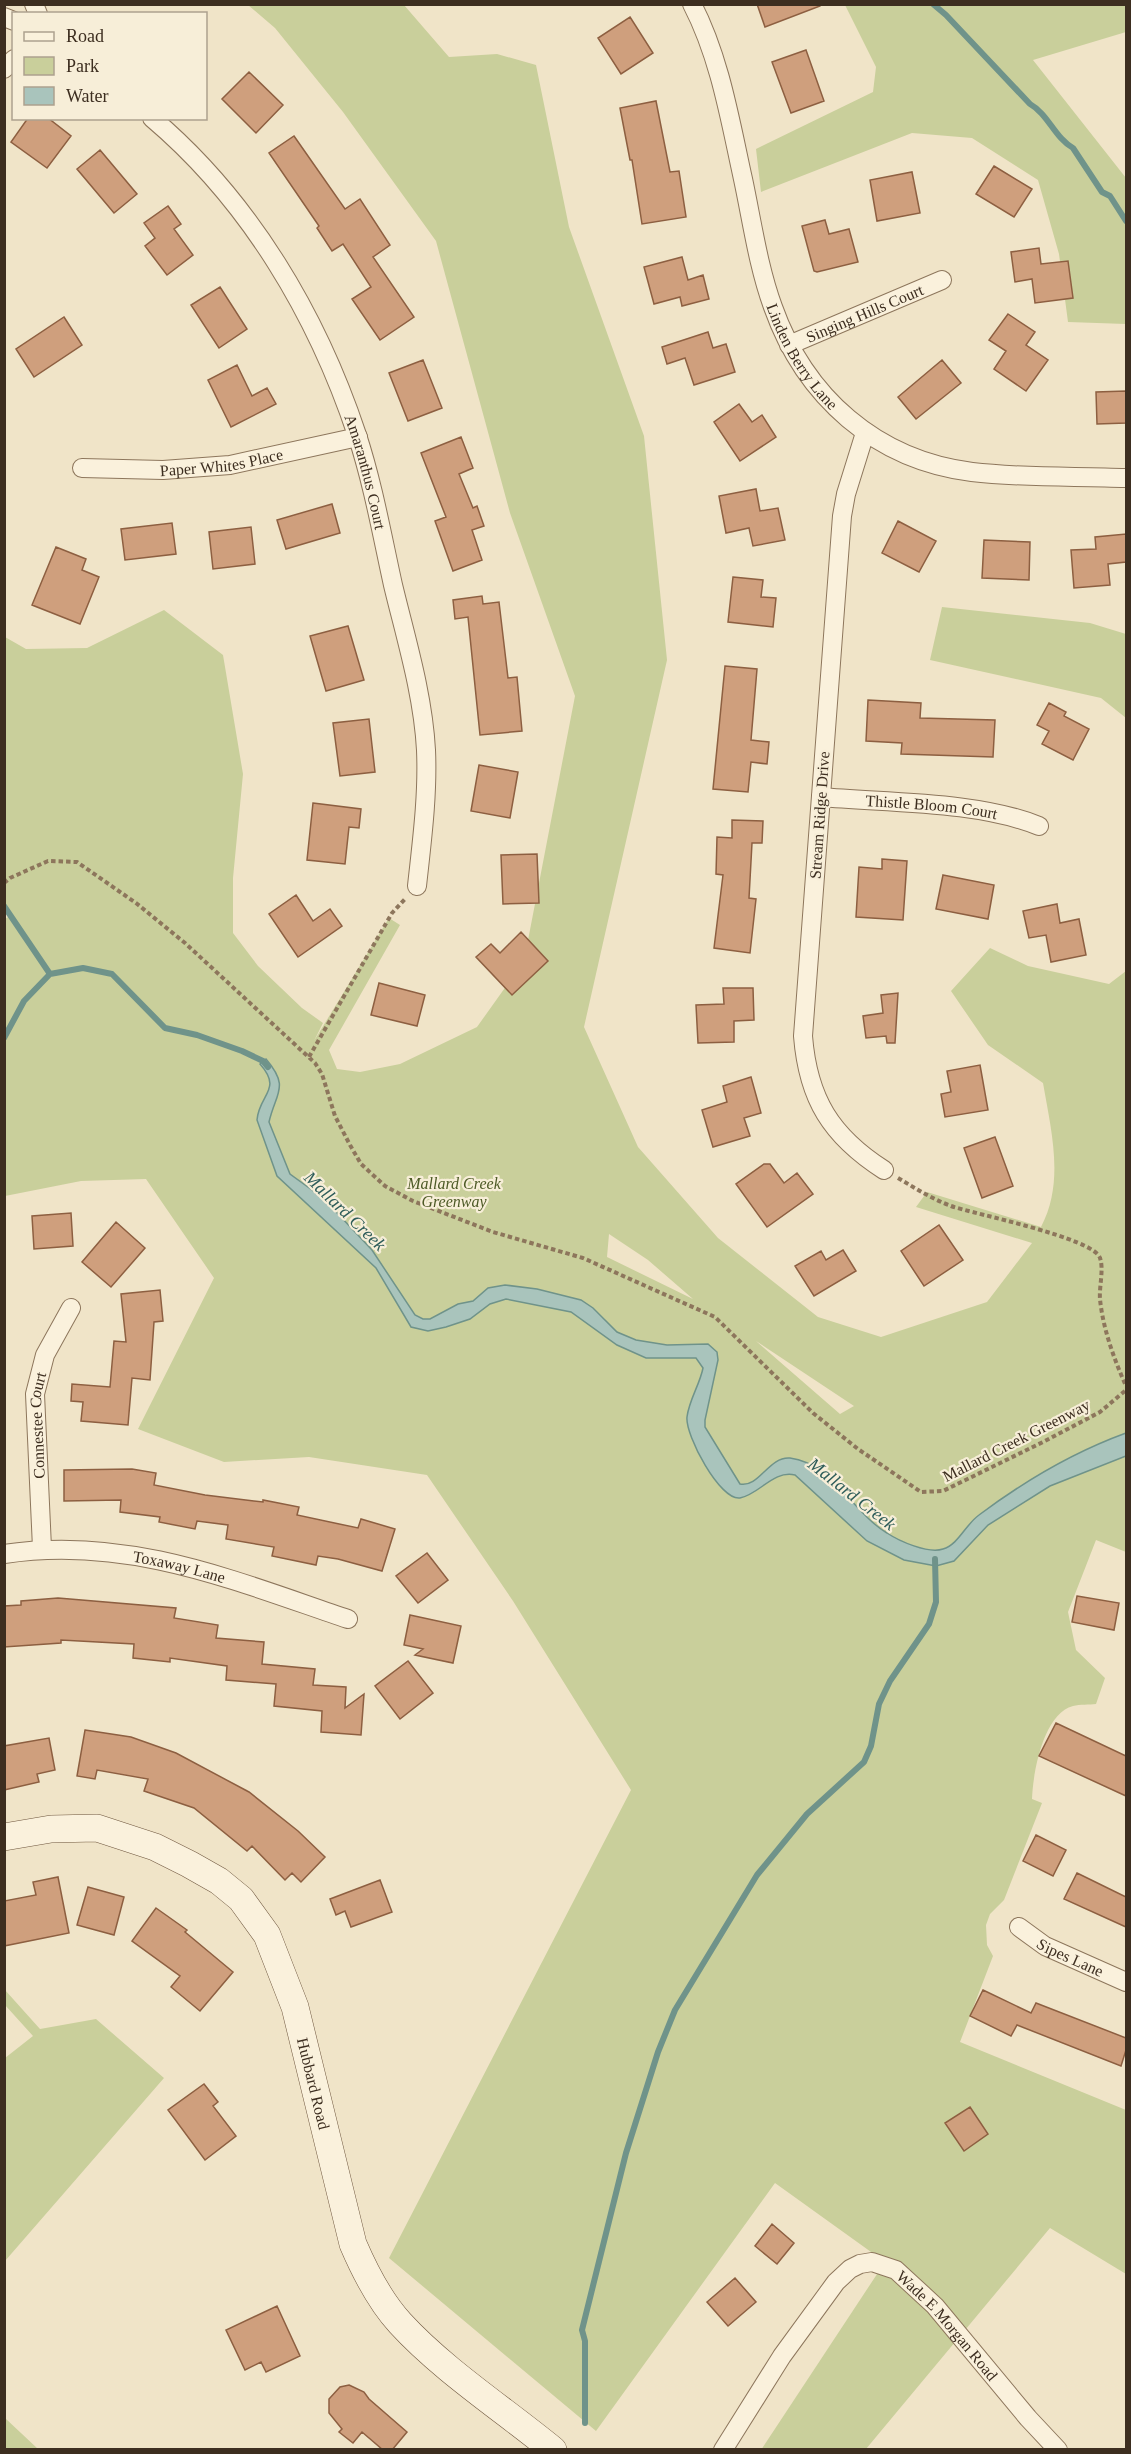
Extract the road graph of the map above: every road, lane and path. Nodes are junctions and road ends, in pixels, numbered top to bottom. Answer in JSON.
{"nodes":[{"id":1,"x":692,"y":4,"type":"edge"},
{"id":2,"x":154,"y":120,"type":"edge"},
{"id":3,"x":942,"y":280,"type":"dead end"},
{"id":4,"x":789,"y":345,"type":"junction"},
{"id":5,"x":865,"y":433,"type":"junction"},
{"id":6,"x":357,"y":437,"type":"junction"},
{"id":7,"x":82,"y":468,"type":"dead end"},
{"id":8,"x":1126,"y":478,"type":"edge"},
{"id":9,"x":821,"y":797,"type":"junction"},
{"id":10,"x":1040,"y":826,"type":"dead end"},
{"id":11,"x":4,"y":883,"type":"edge"},
{"id":12,"x":417,"y":886,"type":"joint"},
{"id":13,"x":309,"y":1057,"type":"junction"},
{"id":14,"x":884,"y":1170,"type":"joint"},
{"id":15,"x":71,"y":1308,"type":"dead end"},
{"id":16,"x":1126,"y":1388,"type":"edge"},
{"id":17,"x":42,"y":1548,"type":"junction"},
{"id":18,"x":4,"y":1554,"type":"edge"},
{"id":19,"x":348,"y":1619,"type":"dead end"},
{"id":20,"x":4,"y":1837,"type":"edge"},
{"id":21,"x":1019,"y":1927,"type":"dead end"},
{"id":22,"x":1126,"y":1983,"type":"edge"},
{"id":23,"x":553,"y":2450,"type":"edge"},
{"id":24,"x":723,"y":2450,"type":"edge"},
{"id":25,"x":1058,"y":2450,"type":"edge"}],
"edges":[{"from":1,"to":4,"type":"street","name":"Linden Berry Lane"},
{"from":2,"to":6,"type":"street","name":"Amaranthus Court"},
{"from":3,"to":4,"type":"street","name":"Singing Hills Court"},
{"from":4,"to":5,"type":"street","name":"Linden Berry Lane"},
{"from":5,"to":8,"type":"street","name":"Linden Berry Lane"},
{"from":5,"to":9,"type":"street","name":"Stream Ridge Drive"},
{"from":6,"to":7,"type":"street","name":"Paper Whites Place"},
{"from":6,"to":12,"type":"street","name":"Amaranthus Court"},
{"from":9,"to":10,"type":"street","name":"Thistle Bloom Court"},
{"from":9,"to":14,"type":"street","name":"Stream Ridge Drive"},
{"from":11,"to":13,"type":"path","name":"Mallard Creek Greenway"},
{"from":12,"to":13,"type":"path"},
{"from":13,"to":16,"type":"path","name":"Mallard Creek Greenway"},
{"from":14,"to":16,"type":"path"},
{"from":15,"to":17,"type":"street","name":"Connestee Court"},
{"from":17,"to":18,"type":"street","name":"Toxaway Lane"},
{"from":17,"to":19,"type":"street","name":"Toxaway Lane"},
{"from":20,"to":23,"type":"main road","name":"Hubbard Road"},
{"from":21,"to":22,"type":"street","name":"Sipes Lane"},
{"from":24,"to":25,"type":"street","name":"Wade E Morgan Road"}]}
